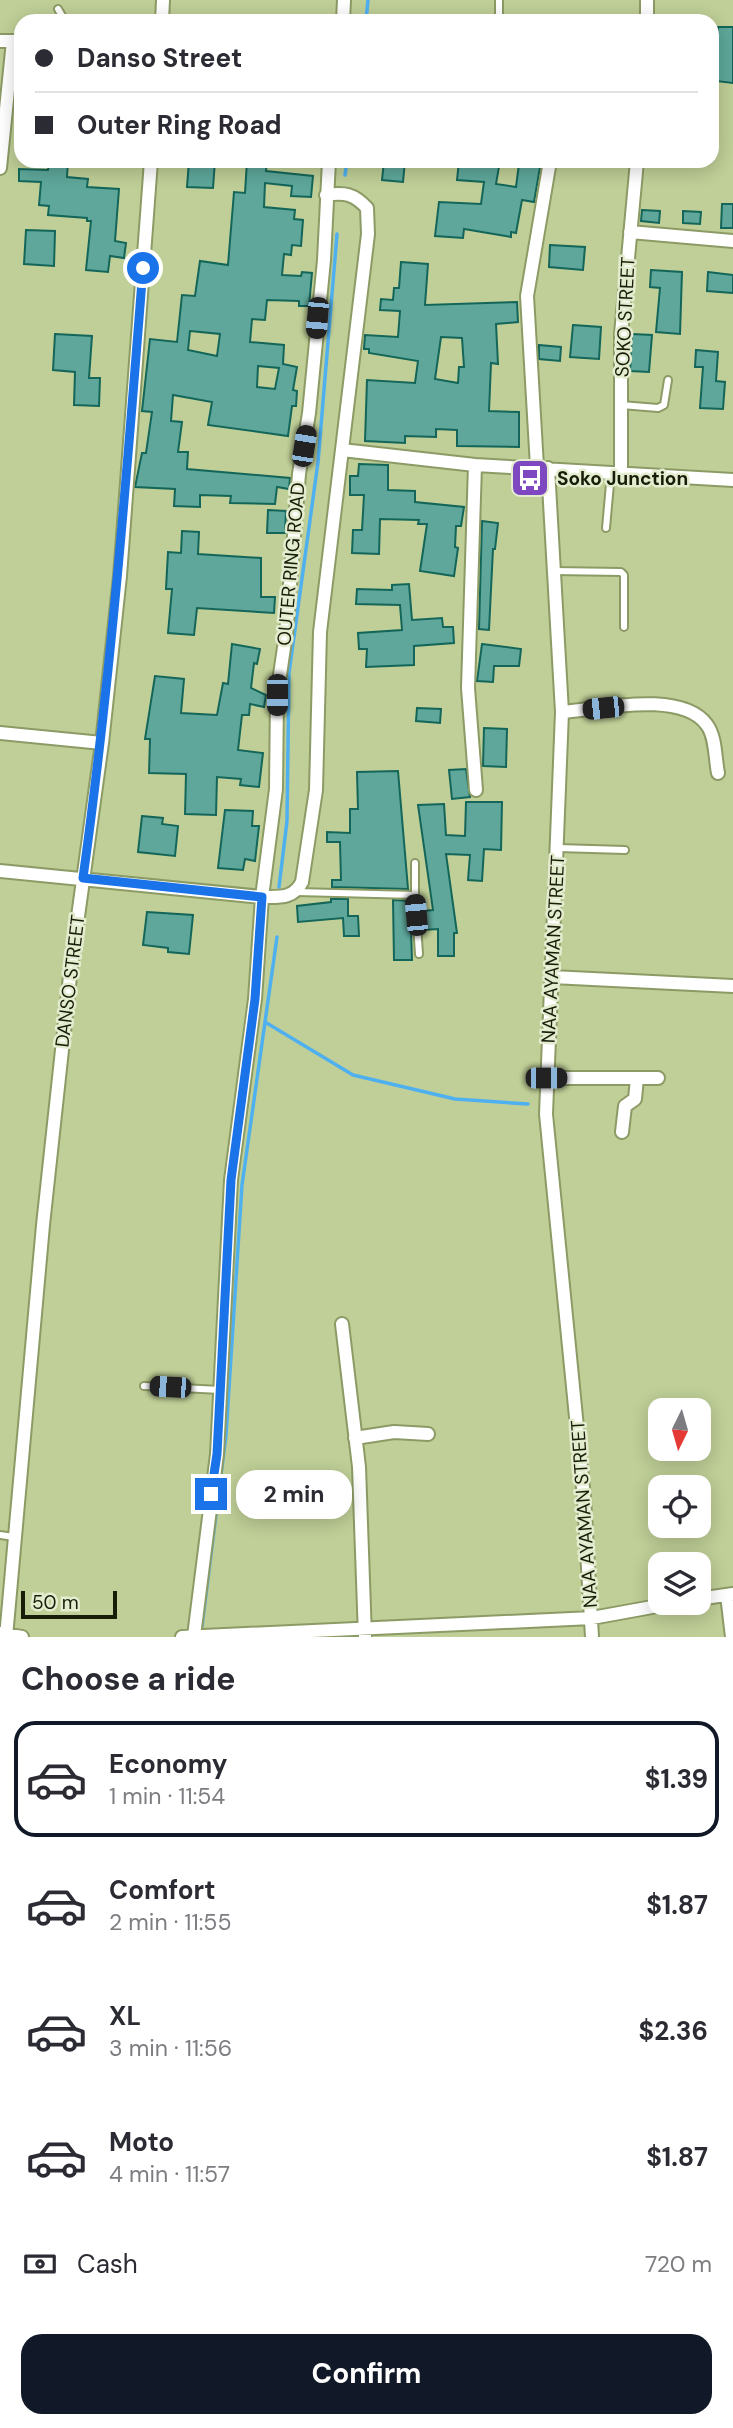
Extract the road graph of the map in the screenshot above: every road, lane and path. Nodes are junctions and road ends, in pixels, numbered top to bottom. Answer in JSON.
{"nodes":[{"id":1,"x":58,"y":9,"type":"dead end"},
{"id":2,"x":61,"y":14,"type":"edge"},
{"id":3,"x":11,"y":41,"type":"edge"},
{"id":4,"x":0,"y":168,"type":"edge"},
{"id":5,"x":151,"y":168,"type":"edge"},
{"id":6,"x":328,"y":168,"type":"edge"},
{"id":7,"x":549,"y":168,"type":"edge"},
{"id":8,"x":636,"y":168,"type":"edge"},
{"id":9,"x":326,"y":195,"type":"junction"},
{"id":10,"x":630,"y":232,"type":"junction"},
{"id":11,"x":733,"y":241,"type":"edge"},
{"id":12,"x":668,"y":380,"type":"dead end"},
{"id":13,"x":621,"y":405,"type":"junction"},
{"id":14,"x":342,"y":450,"type":"junction"},
{"id":15,"x":475,"y":465,"type":"junction"},
{"id":16,"x":542,"y":468,"type":"junction"},
{"id":17,"x":616,"y":473,"type":"junction"},
{"id":18,"x":733,"y":480,"type":"edge"},
{"id":19,"x":606,"y":528,"type":"dead end"},
{"id":20,"x":554,"y":572,"type":"junction"},
{"id":21,"x":624,"y":627,"type":"dead end"},
{"id":22,"x":562,"y":712,"type":"junction"},
{"id":23,"x":0,"y":733,"type":"edge"},
{"id":24,"x":102,"y":743,"type":"junction"},
{"id":25,"x":718,"y":773,"type":"dead end"},
{"id":26,"x":476,"y":790,"type":"dead end"},
{"id":27,"x":558,"y":848,"type":"junction"},
{"id":28,"x":625,"y":850,"type":"dead end"},
{"id":29,"x":415,"y":863,"type":"dead end"},
{"id":30,"x":0,"y":871,"type":"edge"},
{"id":31,"x":83,"y":878,"type":"junction"},
{"id":32,"x":297,"y":892,"type":"junction"},
{"id":33,"x":415,"y":895,"type":"junction"},
{"id":34,"x":262,"y":897,"type":"junction"},
{"id":35,"x":419,"y":954,"type":"dead end"},
{"id":36,"x":552,"y":977,"type":"junction"},
{"id":37,"x":733,"y":985,"type":"edge"},
{"id":38,"x":546,"y":1078,"type":"junction"},
{"id":39,"x":637,"y":1078,"type":"junction"},
{"id":40,"x":658,"y":1078,"type":"dead end"},
{"id":41,"x":622,"y":1132,"type":"dead end"},
{"id":42,"x":342,"y":1324,"type":"dead end"},
{"id":43,"x":144,"y":1386,"type":"dead end"},
{"id":44,"x":220,"y":1390,"type":"junction"},
{"id":45,"x":428,"y":1434,"type":"dead end"},
{"id":46,"x":355,"y":1438,"type":"junction"},
{"id":47,"x":0,"y":1535,"type":"edge"},
{"id":48,"x":14,"y":1537,"type":"junction"},
{"id":49,"x":730,"y":1595,"type":"edge"},
{"id":50,"x":711,"y":1597,"type":"edge"},
{"id":51,"x":648,"y":1608,"type":"edge"},
{"id":52,"x":592,"y":1618,"type":"junction"},
{"id":53,"x":365,"y":1632,"type":"edge"},
{"id":54,"x":4,"y":1635,"type":"edge"},
{"id":55,"x":188,"y":1636,"type":"edge"},
{"id":56,"x":208,"y":1636,"type":"edge"},
{"id":57,"x":22,"y":1637,"type":"edge"},
{"id":58,"x":592,"y":1637,"type":"edge"},
{"id":59,"x":732,"y":1637,"type":"edge"}],
"edges":[{"from":1,"to":2,"type":"lane"},
{"from":3,"to":4,"type":"street"},
{"from":5,"to":24,"type":"street","name":"DANSO STREET"},
{"from":6,"to":9,"type":"street","name":"OUTER RING ROAD"},
{"from":7,"to":16,"type":"street","name":"NAA AYAMAN STREET"},
{"from":8,"to":10,"type":"street","name":"SOKO STREET"},
{"from":9,"to":14,"type":"street"},
{"from":9,"to":34,"type":"street","name":"OUTER RING ROAD"},
{"from":10,"to":11,"type":"street"},
{"from":10,"to":13,"type":"street","name":"SOKO STREET"},
{"from":12,"to":13,"type":"lane"},
{"from":13,"to":17,"type":"street","name":"SOKO STREET"},
{"from":14,"to":15,"type":"street"},
{"from":14,"to":32,"type":"street"},
{"from":15,"to":16,"type":"street"},
{"from":15,"to":26,"type":"street"},
{"from":16,"to":17,"type":"street"},
{"from":16,"to":20,"type":"street","name":"NAA AYAMAN STREET"},
{"from":17,"to":18,"type":"street"},
{"from":17,"to":19,"type":"lane"},
{"from":20,"to":21,"type":"lane"},
{"from":20,"to":22,"type":"street","name":"NAA AYAMAN STREET"},
{"from":22,"to":25,"type":"street"},
{"from":22,"to":27,"type":"street","name":"NAA AYAMAN STREET"},
{"from":23,"to":24,"type":"street"},
{"from":24,"to":31,"type":"street","name":"DANSO STREET"},
{"from":27,"to":28,"type":"lane"},
{"from":27,"to":36,"type":"street","name":"NAA AYAMAN STREET"},
{"from":29,"to":33,"type":"lane"},
{"from":30,"to":31,"type":"street"},
{"from":31,"to":34,"type":"street"},
{"from":31,"to":48,"type":"street","name":"DANSO STREET"},
{"from":32,"to":33,"type":"lane"},
{"from":32,"to":34,"type":"street"},
{"from":33,"to":35,"type":"lane"},
{"from":34,"to":44,"type":"street","name":"OUTER RING ROAD"},
{"from":36,"to":37,"type":"street"},
{"from":36,"to":38,"type":"street","name":"NAA AYAMAN STREET"},
{"from":38,"to":39,"type":"street"},
{"from":38,"to":52,"type":"street","name":"NAA AYAMAN STREET"},
{"from":39,"to":40,"type":"street"},
{"from":39,"to":41,"type":"street"},
{"from":42,"to":46,"type":"street"},
{"from":43,"to":44,"type":"lane"},
{"from":44,"to":55,"type":"street","name":"OUTER RING ROAD"},
{"from":45,"to":46,"type":"street"},
{"from":46,"to":53,"type":"street"},
{"from":47,"to":48,"type":"lane"},
{"from":48,"to":54,"type":"street","name":"DANSO STREET"},
{"from":49,"to":50,"type":"street"},
{"from":49,"to":59,"type":"street"},
{"from":51,"to":52,"type":"street"},
{"from":52,"to":53,"type":"street"},
{"from":52,"to":58,"type":"street","name":"NAA AYAMAN STREET"},
{"from":53,"to":56,"type":"street"},
{"from":54,"to":57,"type":"street"},
{"from":55,"to":56,"type":"street"}]}
